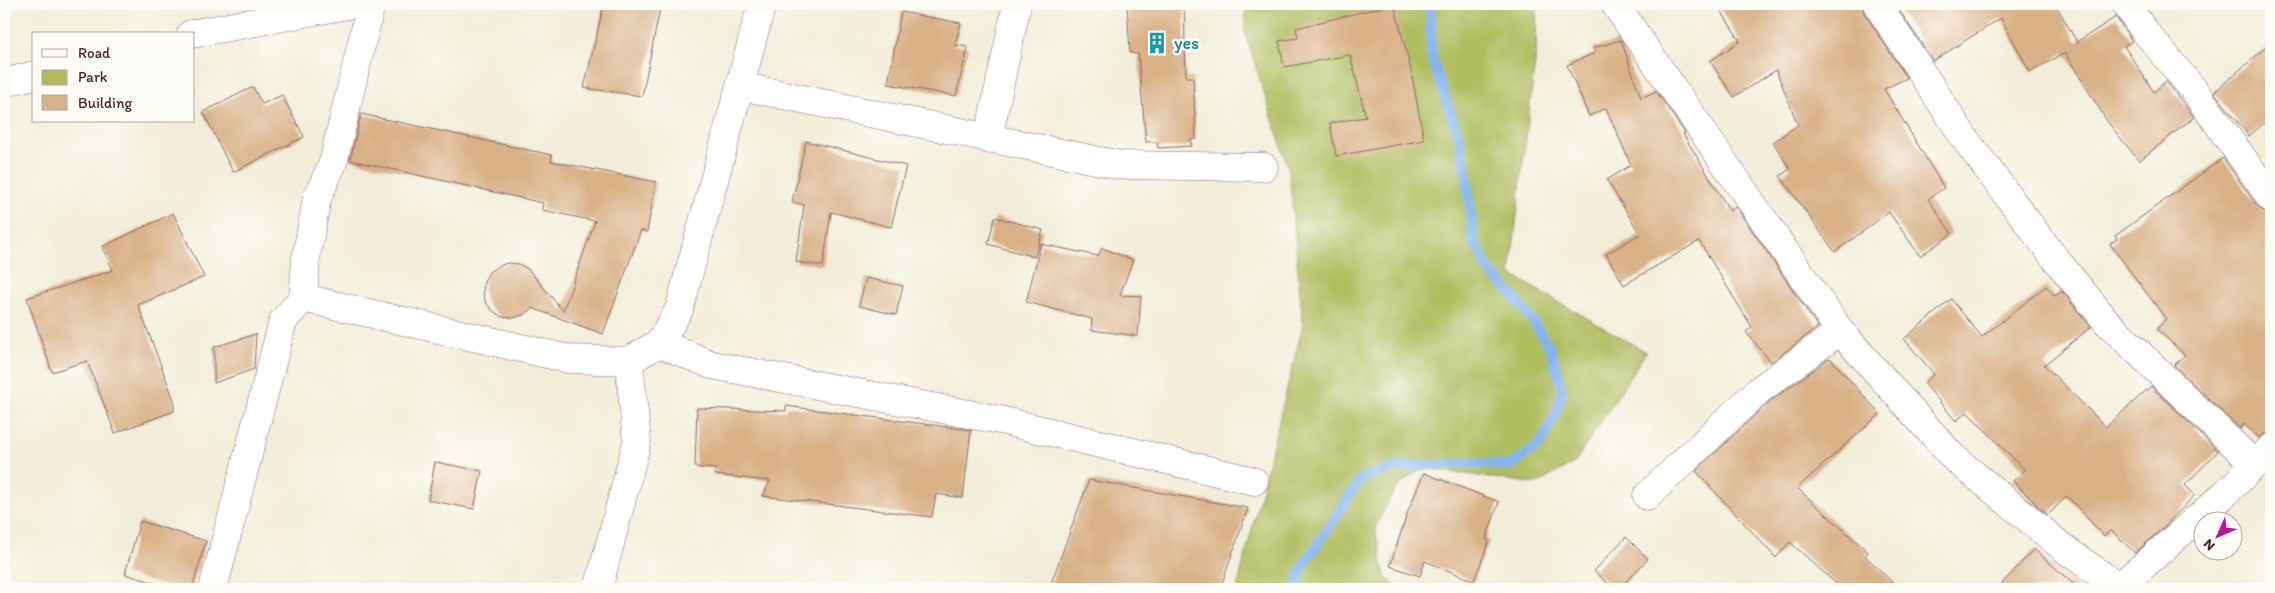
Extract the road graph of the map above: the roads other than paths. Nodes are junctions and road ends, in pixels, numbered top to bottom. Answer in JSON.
{"nodes":[{"id":1,"x":354,"y":4,"type":"edge"},
{"id":2,"x":370,"y":4,"type":"edge"},
{"id":3,"x":762,"y":4,"type":"edge"},
{"id":4,"x":1017,"y":4,"type":"edge"},
{"id":5,"x":1615,"y":4,"type":"edge"},
{"id":6,"x":1877,"y":4,"type":"edge"},
{"id":7,"x":2126,"y":4,"type":"edge"},
{"id":8,"x":195,"y":33,"type":"edge"},
{"id":9,"x":32,"y":75,"type":"edge"},
{"id":10,"x":4,"y":82,"type":"edge"},
{"id":11,"x":740,"y":86,"type":"junction"},
{"id":12,"x":988,"y":139,"type":"junction"},
{"id":13,"x":1264,"y":167,"type":"dead end"},
{"id":14,"x":2271,"y":198,"type":"edge"},
{"id":15,"x":303,"y":298,"type":"junction"},
{"id":16,"x":1840,"y":331,"type":"junction"},
{"id":17,"x":659,"y":343,"type":"junction"},
{"id":18,"x":628,"y":361,"type":"junction"},
{"id":19,"x":2263,"y":456,"type":"edge"},
{"id":20,"x":1254,"y":481,"type":"dead end"},
{"id":21,"x":1648,"y":496,"type":"dead end"},
{"id":22,"x":2118,"y":588,"type":"edge"},
{"id":23,"x":213,"y":589,"type":"edge"},
{"id":24,"x":598,"y":589,"type":"edge"}],
"edges":[{"from":1,"to":8,"type":"street"},
{"from":2,"to":15,"type":"street"},
{"from":3,"to":11,"type":"street"},
{"from":4,"to":12,"type":"street"},
{"from":5,"to":16,"type":"street"},
{"from":6,"to":19,"type":"street"},
{"from":7,"to":14,"type":"street"},
{"from":9,"to":10,"type":"street"},
{"from":11,"to":12,"type":"street"},
{"from":11,"to":17,"type":"street"},
{"from":12,"to":13,"type":"street"},
{"from":15,"to":18,"type":"street"},
{"from":15,"to":23,"type":"street"},
{"from":16,"to":21,"type":"street"},
{"from":16,"to":22,"type":"street"},
{"from":17,"to":18,"type":"street"},
{"from":17,"to":20,"type":"street"},
{"from":18,"to":24,"type":"street"},
{"from":19,"to":22,"type":"street"}]}
